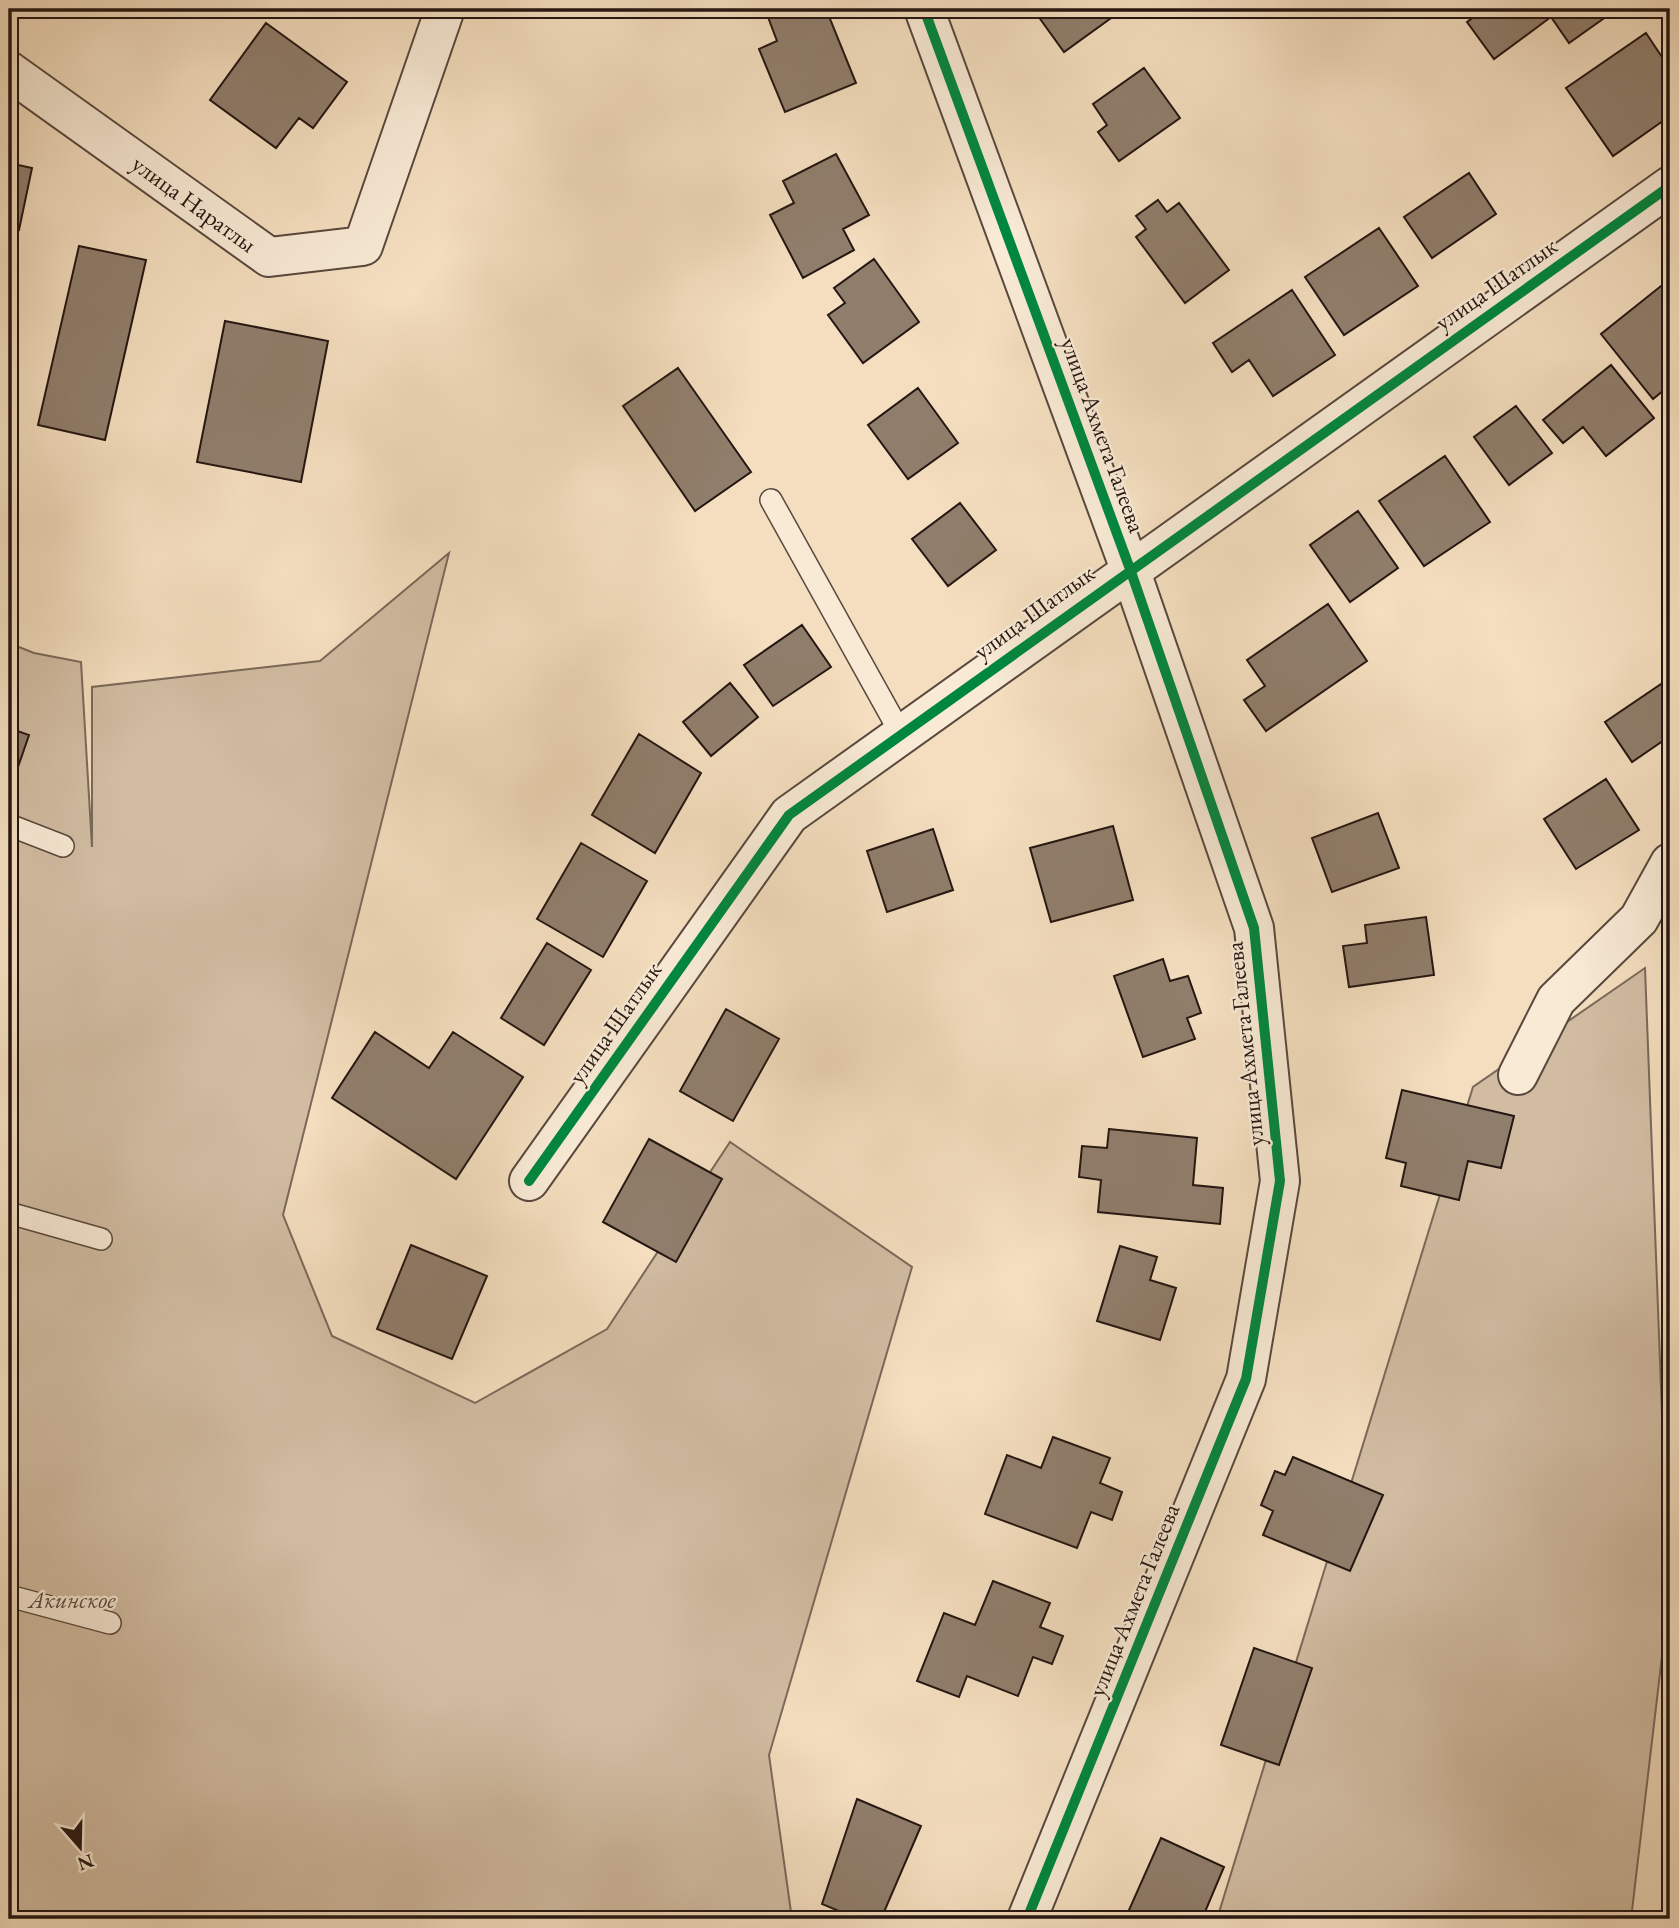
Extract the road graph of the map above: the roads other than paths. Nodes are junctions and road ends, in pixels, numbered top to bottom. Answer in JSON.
{"nodes":[{"id":1,"x":445,"y":9,"type":"edge"},
{"id":2,"x":924,"y":9,"type":"edge"},
{"id":3,"x":9,"y":71,"type":"edge"},
{"id":4,"x":1670,"y":186,"type":"edge"},
{"id":5,"x":771,"y":500,"type":"dead end"},
{"id":6,"x":1130,"y":569,"type":"junction"},
{"id":7,"x":901,"y":734,"type":"junction"},
{"id":8,"x":9,"y":825,"type":"edge"},
{"id":9,"x":63,"y":846,"type":"dead end"},
{"id":10,"x":1670,"y":863,"type":"edge"},
{"id":11,"x":1518,"y":1075,"type":"dead end"},
{"id":12,"x":529,"y":1181,"type":"dead end"},
{"id":13,"x":9,"y":1213,"type":"edge"},
{"id":14,"x":101,"y":1239,"type":"dead end"},
{"id":15,"x":9,"y":1596,"type":"edge"},
{"id":16,"x":110,"y":1623,"type":"dead end"},
{"id":17,"x":1027,"y":1919,"type":"edge"}],
"edges":[{"from":1,"to":3,"type":"street","name":"улица Наратлы"},
{"from":2,"to":6,"type":"street","name":"улица Ахмета Галеева"},
{"from":4,"to":6,"type":"street","name":"улица Шатлык"},
{"from":5,"to":7,"type":"lane"},
{"from":6,"to":7,"type":"street","name":"улица Шатлык"},
{"from":6,"to":17,"type":"street","name":"улица Ахмета Галеева"},
{"from":7,"to":12,"type":"street","name":"улица Шатлык"},
{"from":8,"to":9,"type":"lane"},
{"from":10,"to":11,"type":"street"},
{"from":13,"to":14,"type":"lane"},
{"from":15,"to":16,"type":"lane"}]}
